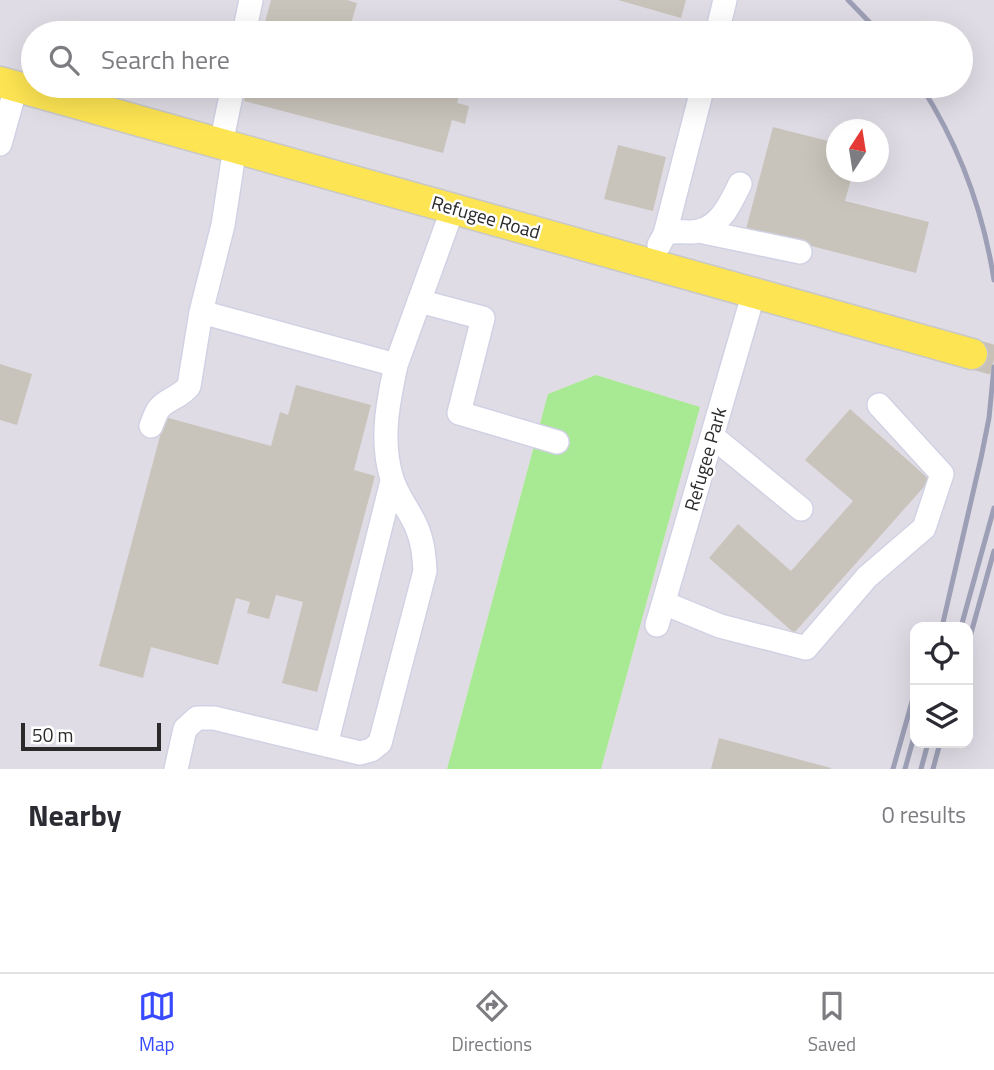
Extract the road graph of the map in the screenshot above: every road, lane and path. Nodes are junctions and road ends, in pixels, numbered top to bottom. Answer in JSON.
{"nodes":[{"id":1,"x":251,"y":0,"type":"edge"},
{"id":2,"x":726,"y":0,"type":"edge"},
{"id":3,"x":247,"y":21,"type":"edge"},
{"id":4,"x":720,"y":21,"type":"edge"},
{"id":5,"x":8,"y":84,"type":"edge"},
{"id":6,"x":58,"y":98,"type":"edge"},
{"id":7,"x":232,"y":98,"type":"edge"},
{"id":8,"x":700,"y":98,"type":"edge"},
{"id":9,"x":0,"y":144,"type":"edge"},
{"id":10,"x":228,"y":146,"type":"junction"},
{"id":11,"x":740,"y":184,"type":"dead end"},
{"id":12,"x":453,"y":208,"type":"junction"},
{"id":13,"x":699,"y":231,"type":"junction"},
{"id":14,"x":665,"y":234,"type":"junction"},
{"id":15,"x":800,"y":252,"type":"dead end"},
{"id":16,"x":650,"y":263,"type":"junction"},
{"id":17,"x":754,"y":292,"type":"junction"},
{"id":18,"x":419,"y":301,"type":"junction"},
{"id":19,"x":201,"y":312,"type":"junction"},
{"id":20,"x":972,"y":354,"type":"tunnel mouth"},
{"id":21,"x":396,"y":365,"type":"junction"},
{"id":22,"x":879,"y":405,"type":"dead end"},
{"id":23,"x":151,"y":426,"type":"dead end"},
{"id":24,"x":712,"y":436,"type":"junction"},
{"id":25,"x":557,"y":442,"type":"dead end"},
{"id":26,"x":392,"y":481,"type":"junction"},
{"id":27,"x":801,"y":509,"type":"dead end"},
{"id":28,"x":664,"y":603,"type":"junction"},
{"id":29,"x":657,"y":625,"type":"dead end"},
{"id":30,"x":326,"y":745,"type":"junction"},
{"id":31,"x":176,"y":769,"type":"edge"}],
"edges":[{"from":1,"to":3,"type":"street"},
{"from":2,"to":4,"type":"street"},
{"from":5,"to":9,"type":"street"},
{"from":6,"to":10,"type":"main road","name":"Refugee Road"},
{"from":7,"to":10,"type":"street"},
{"from":8,"to":14,"type":"street"},
{"from":10,"to":12,"type":"main road","name":"Refugee Road"},
{"from":10,"to":19,"type":"street"},
{"from":11,"to":13,"type":"street"},
{"from":12,"to":16,"type":"main road","name":"Refugee Road"},
{"from":12,"to":18,"type":"street"},
{"from":13,"to":14,"type":"street"},
{"from":13,"to":15,"type":"street"},
{"from":14,"to":16,"type":"street"},
{"from":16,"to":17,"type":"main road","name":"Refugee Road"},
{"from":17,"to":20,"type":"main road","name":"Refugee Road"},
{"from":17,"to":24,"type":"street","name":"Refugee Park"},
{"from":18,"to":21,"type":"street"},
{"from":18,"to":25,"type":"street"},
{"from":19,"to":21,"type":"street"},
{"from":19,"to":23,"type":"street"},
{"from":21,"to":26,"type":"street"},
{"from":22,"to":28,"type":"street"},
{"from":24,"to":27,"type":"street"},
{"from":24,"to":28,"type":"street","name":"Refugee Park"},
{"from":26,"to":30,"type":"street"},
{"from":26,"to":30,"type":"street"},
{"from":28,"to":29,"type":"street","name":"Refugee Park"},
{"from":30,"to":31,"type":"street"}]}
